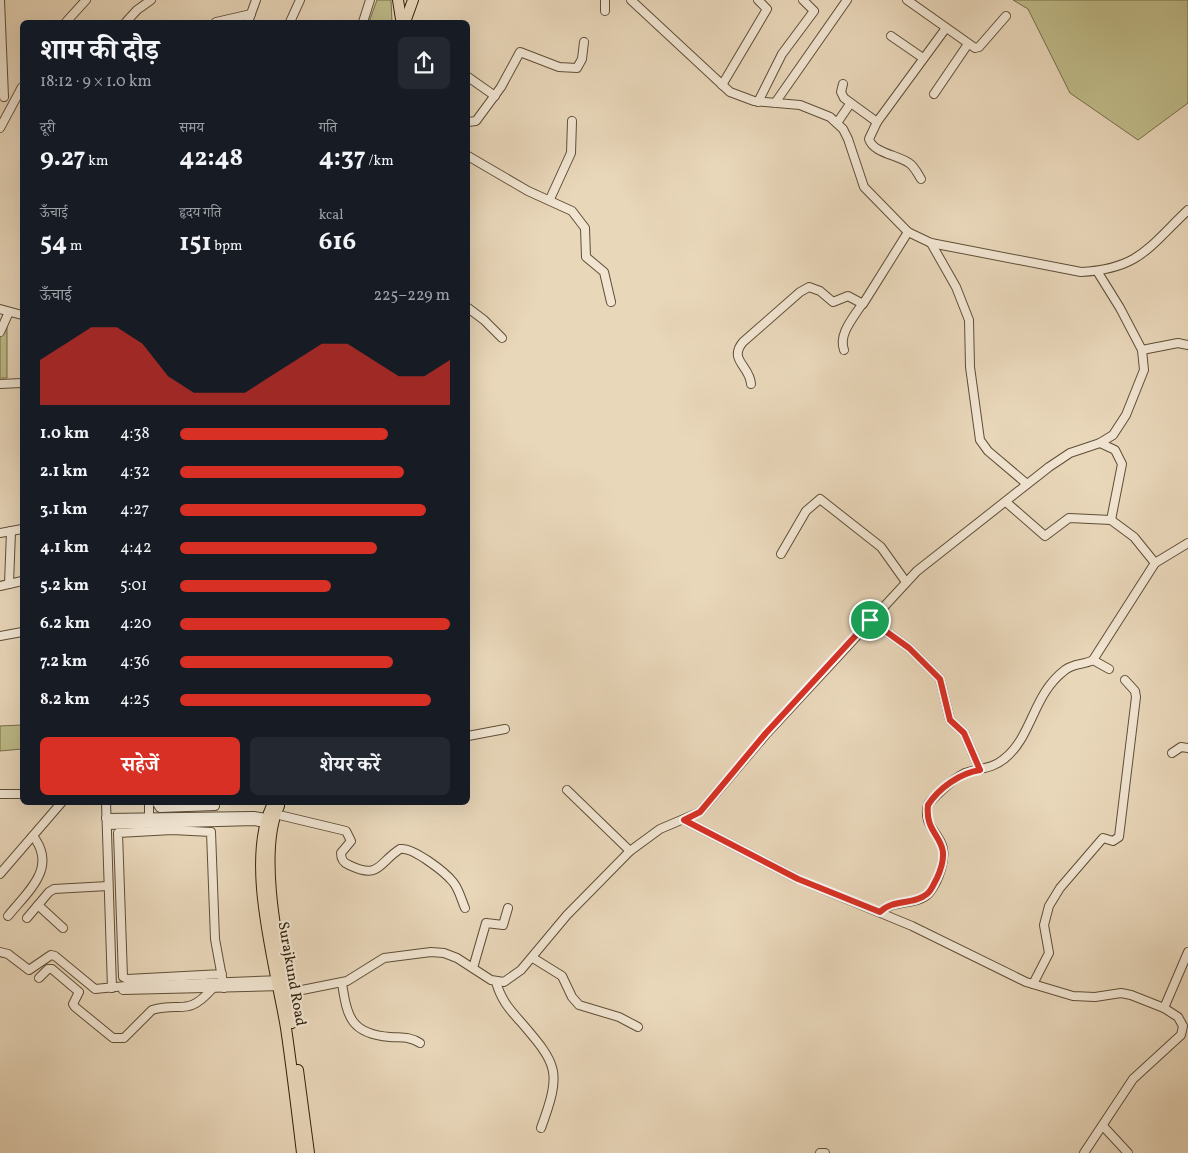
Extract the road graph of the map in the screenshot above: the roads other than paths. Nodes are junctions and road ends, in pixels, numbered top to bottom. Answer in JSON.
{"nodes":[{"id":1,"x":0,"y":0,"type":"edge"},
{"id":2,"x":86,"y":0,"type":"edge"},
{"id":3,"x":151,"y":0,"type":"edge"},
{"id":4,"x":256,"y":0,"type":"edge"},
{"id":5,"x":300,"y":0,"type":"edge"},
{"id":6,"x":370,"y":0,"type":"edge"},
{"id":7,"x":398,"y":0,"type":"edge"},
{"id":8,"x":407,"y":0,"type":"edge"},
{"id":9,"x":413,"y":0,"type":"edge"},
{"id":10,"x":605,"y":0,"type":"edge"},
{"id":11,"x":631,"y":0,"type":"edge"},
{"id":12,"x":758,"y":0,"type":"edge"},
{"id":13,"x":803,"y":0,"type":"edge"},
{"id":14,"x":847,"y":0,"type":"edge"},
{"id":15,"x":907,"y":0,"type":"edge"},
{"id":16,"x":916,"y":3,"type":"edge"},
{"id":17,"x":605,"y":11,"type":"dead end"},
{"id":18,"x":252,"y":14,"type":"junction"},
{"id":19,"x":1006,"y":16,"type":"dead end"},
{"id":20,"x":68,"y":20,"type":"edge"},
{"id":21,"x":128,"y":20,"type":"edge"},
{"id":22,"x":225,"y":20,"type":"edge"},
{"id":23,"x":249,"y":20,"type":"edge"},
{"id":24,"x":291,"y":20,"type":"edge"},
{"id":25,"x":364,"y":20,"type":"edge"},
{"id":26,"x":402,"y":20,"type":"edge"},
{"id":27,"x":402,"y":20,"type":"edge"},
{"id":28,"x":403,"y":20,"type":"edge"},
{"id":29,"x":946,"y":28,"type":"junction"},
{"id":30,"x":891,"y":36,"type":"dead end"},
{"id":31,"x":584,"y":42,"type":"dead end"},
{"id":32,"x":968,"y":44,"type":"junction"},
{"id":33,"x":1,"y":45,"type":"edge"},
{"id":34,"x":923,"y":58,"type":"junction"},
{"id":35,"x":470,"y":78,"type":"edge"},
{"id":36,"x":843,"y":84,"type":"dead end"},
{"id":37,"x":722,"y":85,"type":"junction"},
{"id":38,"x":20,"y":90,"type":"edge"},
{"id":39,"x":934,"y":94,"type":"dead end"},
{"id":40,"x":495,"y":96,"type":"junction"},
{"id":41,"x":2,"y":97,"type":"edge"},
{"id":42,"x":16,"y":97,"type":"junction"},
{"id":43,"x":758,"y":102,"type":"junction"},
{"id":44,"x":775,"y":104,"type":"junction"},
{"id":45,"x":850,"y":104,"type":"junction"},
{"id":46,"x":572,"y":121,"type":"dead end"},
{"id":47,"x":470,"y":122,"type":"edge"},
{"id":48,"x":877,"y":122,"type":"junction"},
{"id":49,"x":837,"y":123,"type":"junction"},
{"id":50,"x":0,"y":124,"type":"edge"},
{"id":51,"x":470,"y":157,"type":"edge"},
{"id":52,"x":921,"y":179,"type":"dead end"},
{"id":53,"x":550,"y":200,"type":"junction"},
{"id":54,"x":1188,"y":210,"type":"edge"},
{"id":55,"x":908,"y":232,"type":"junction"},
{"id":56,"x":932,"y":243,"type":"junction"},
{"id":57,"x":1097,"y":271,"type":"junction"},
{"id":58,"x":611,"y":302,"type":"dead end"},
{"id":59,"x":862,"y":304,"type":"junction"},
{"id":60,"x":0,"y":309,"type":"edge"},
{"id":61,"x":470,"y":310,"type":"edge"},
{"id":62,"x":9,"y":312,"type":"junction"},
{"id":63,"x":20,"y":315,"type":"edge"},
{"id":64,"x":0,"y":332,"type":"edge"},
{"id":65,"x":502,"y":338,"type":"dead end"},
{"id":66,"x":1188,"y":345,"type":"edge"},
{"id":67,"x":844,"y":350,"type":"dead end"},
{"id":68,"x":1142,"y":350,"type":"junction"},
{"id":69,"x":20,"y":383,"type":"edge"},
{"id":70,"x":0,"y":384,"type":"edge"},
{"id":71,"x":751,"y":384,"type":"dead end"},
{"id":72,"x":1100,"y":442,"type":"junction"},
{"id":73,"x":1027,"y":484,"type":"junction"},
{"id":74,"x":1006,"y":502,"type":"junction"},
{"id":75,"x":1111,"y":520,"type":"junction"},
{"id":76,"x":20,"y":529,"type":"edge"},
{"id":77,"x":11,"y":531,"type":"junction"},
{"id":78,"x":0,"y":533,"type":"edge"},
{"id":79,"x":1188,"y":543,"type":"edge"},
{"id":80,"x":781,"y":554,"type":"dead end"},
{"id":81,"x":1155,"y":563,"type":"junction"},
{"id":82,"x":20,"y":581,"type":"edge"},
{"id":83,"x":906,"y":582,"type":"junction"},
{"id":84,"x":9,"y":584,"type":"junction"},
{"id":85,"x":0,"y":586,"type":"edge"},
{"id":86,"x":870,"y":620,"type":"junction"},
{"id":87,"x":20,"y":632,"type":"edge"},
{"id":88,"x":0,"y":636,"type":"edge"},
{"id":89,"x":1093,"y":660,"type":"junction"},
{"id":90,"x":1109,"y":669,"type":"dead end"},
{"id":91,"x":1125,"y":680,"type":"dead end"},
{"id":92,"x":505,"y":729,"type":"dead end"},
{"id":93,"x":470,"y":736,"type":"edge"},
{"id":94,"x":1188,"y":748,"type":"edge"},
{"id":95,"x":1172,"y":753,"type":"dead end"},
{"id":96,"x":980,"y":770,"type":"junction"},
{"id":97,"x":568,"y":790,"type":"dead end"},
{"id":98,"x":0,"y":794,"type":"edge"},
{"id":99,"x":20,"y":794,"type":"edge"},
{"id":100,"x":59,"y":805,"type":"edge"},
{"id":101,"x":106,"y":805,"type":"edge"},
{"id":102,"x":149,"y":805,"type":"edge"},
{"id":103,"x":157,"y":805,"type":"edge"},
{"id":104,"x":203,"y":805,"type":"edge"},
{"id":105,"x":215,"y":805,"type":"edge"},
{"id":106,"x":273,"y":805,"type":"edge"},
{"id":107,"x":278,"y":805,"type":"edge"},
{"id":108,"x":163,"y":808,"type":"junction"},
{"id":109,"x":164,"y":817,"type":"junction"},
{"id":110,"x":208,"y":819,"type":"junction"},
{"id":111,"x":149,"y":820,"type":"junction"},
{"id":112,"x":270,"y":820,"type":"junction"},
{"id":113,"x":684,"y":820,"type":"junction"},
{"id":114,"x":106,"y":822,"type":"junction"},
{"id":115,"x":172,"y":826,"type":"junction"},
{"id":116,"x":33,"y":836,"type":"junction"},
{"id":117,"x":630,"y":851,"type":"junction"},
{"id":118,"x":0,"y":874,"type":"edge"},
{"id":119,"x":108,"y":886,"type":"junction"},
{"id":120,"x":38,"y":905,"type":"junction"},
{"id":121,"x":465,"y":908,"type":"dead end"},
{"id":122,"x":508,"y":908,"type":"dead end"},
{"id":123,"x":880,"y":912,"type":"junction"},
{"id":124,"x":8,"y":916,"type":"dead end"},
{"id":125,"x":26,"y":918,"type":"dead end"},
{"id":126,"x":63,"y":928,"type":"dead end"},
{"id":127,"x":0,"y":952,"type":"edge"},
{"id":128,"x":1188,"y":952,"type":"edge"},
{"id":129,"x":533,"y":958,"type":"junction"},
{"id":130,"x":473,"y":968,"type":"junction"},
{"id":131,"x":39,"y":978,"type":"dead end"},
{"id":132,"x":223,"y":981,"type":"junction"},
{"id":133,"x":496,"y":982,"type":"junction"},
{"id":134,"x":342,"y":983,"type":"junction"},
{"id":135,"x":1033,"y":984,"type":"junction"},
{"id":136,"x":283,"y":985,"type":"junction"},
{"id":137,"x":114,"y":988,"type":"junction"},
{"id":138,"x":213,"y":988,"type":"junction"},
{"id":139,"x":1164,"y":1008,"type":"junction"},
{"id":140,"x":638,"y":1027,"type":"dead end"},
{"id":141,"x":420,"y":1043,"type":"dead end"},
{"id":142,"x":1103,"y":1126,"type":"junction"},
{"id":143,"x":541,"y":1128,"type":"dead end"},
{"id":144,"x":302,"y":1153,"type":"edge"},
{"id":145,"x":309,"y":1153,"type":"edge"},
{"id":146,"x":820,"y":1153,"type":"edge"},
{"id":147,"x":825,"y":1153,"type":"edge"},
{"id":148,"x":1084,"y":1153,"type":"edge"},
{"id":149,"x":1128,"y":1153,"type":"edge"}],
"edges":[{"from":1,"to":33,"type":"street"},
{"from":2,"to":20,"type":"street"},
{"from":3,"to":21,"type":"street"},
{"from":4,"to":18,"type":"street"},
{"from":5,"to":24,"type":"street"},
{"from":6,"to":25,"type":"street"},
{"from":7,"to":26,"type":"main road"},
{"from":8,"to":27,"type":"main road"},
{"from":9,"to":28,"type":"main road"},
{"from":10,"to":17,"type":"street"},
{"from":11,"to":37,"type":"street"},
{"from":12,"to":37,"type":"street"},
{"from":13,"to":43,"type":"street"},
{"from":14,"to":44,"type":"street"},
{"from":15,"to":16,"type":"street"},
{"from":16,"to":29,"type":"street"},
{"from":18,"to":22,"type":"street"},
{"from":18,"to":23,"type":"street"},
{"from":19,"to":32,"type":"street"},
{"from":29,"to":32,"type":"street"},
{"from":29,"to":34,"type":"street"},
{"from":30,"to":34,"type":"street"},
{"from":31,"to":40,"type":"street"},
{"from":32,"to":39,"type":"street"},
{"from":33,"to":41,"type":"street"},
{"from":34,"to":48,"type":"street"},
{"from":35,"to":40,"type":"street"},
{"from":36,"to":45,"type":"street"},
{"from":37,"to":43,"type":"street"},
{"from":38,"to":42,"type":"street"},
{"from":40,"to":47,"type":"street"},
{"from":41,"to":42,"type":"street"},
{"from":42,"to":50,"type":"street"},
{"from":43,"to":44,"type":"street"},
{"from":44,"to":49,"type":"street"},
{"from":45,"to":48,"type":"street"},
{"from":45,"to":49,"type":"street"},
{"from":46,"to":53,"type":"street"},
{"from":48,"to":52,"type":"street"},
{"from":49,"to":55,"type":"street"},
{"from":51,"to":53,"type":"street"},
{"from":53,"to":58,"type":"street"},
{"from":54,"to":57,"type":"street"},
{"from":55,"to":56,"type":"street"},
{"from":55,"to":59,"type":"street"},
{"from":56,"to":57,"type":"street"},
{"from":56,"to":73,"type":"street"},
{"from":57,"to":68,"type":"street"},
{"from":59,"to":67,"type":"street"},
{"from":59,"to":71,"type":"street"},
{"from":60,"to":62,"type":"street"},
{"from":61,"to":65,"type":"street"},
{"from":62,"to":63,"type":"street"},
{"from":62,"to":64,"type":"street"},
{"from":66,"to":68,"type":"street"},
{"from":68,"to":72,"type":"street"},
{"from":69,"to":70,"type":"street"},
{"from":72,"to":73,"type":"street"},
{"from":72,"to":75,"type":"street"},
{"from":73,"to":74,"type":"street"},
{"from":74,"to":75,"type":"street"},
{"from":74,"to":83,"type":"street"},
{"from":75,"to":81,"type":"street"},
{"from":76,"to":77,"type":"street"},
{"from":77,"to":78,"type":"street"},
{"from":77,"to":84,"type":"street"},
{"from":79,"to":81,"type":"street"},
{"from":80,"to":83,"type":"street"},
{"from":81,"to":89,"type":"street"},
{"from":82,"to":84,"type":"street"},
{"from":83,"to":86,"type":"street"},
{"from":84,"to":85,"type":"street"},
{"from":86,"to":96,"type":"street"},
{"from":86,"to":113,"type":"street"},
{"from":87,"to":88,"type":"street"},
{"from":89,"to":90,"type":"street"},
{"from":89,"to":96,"type":"street"},
{"from":91,"to":135,"type":"street"},
{"from":92,"to":93,"type":"street"},
{"from":94,"to":95,"type":"street"},
{"from":96,"to":123,"type":"street"},
{"from":97,"to":117,"type":"street"},
{"from":98,"to":99,"type":"street"},
{"from":100,"to":116,"type":"street"},
{"from":101,"to":114,"type":"street"},
{"from":102,"to":111,"type":"street"},
{"from":103,"to":108,"type":"street"},
{"from":104,"to":108,"type":"street"},
{"from":105,"to":110,"type":"street"},
{"from":106,"to":112,"type":"main road","name":"Surajkund Road"},
{"from":107,"to":112,"type":"main road","name":"Surajkund Road"},
{"from":108,"to":109,"type":"street"},
{"from":109,"to":110,"type":"street"},
{"from":109,"to":111,"type":"street"},
{"from":110,"to":112,"type":"street"},
{"from":110,"to":115,"type":"street"},
{"from":111,"to":114,"type":"street"},
{"from":111,"to":115,"type":"street"},
{"from":112,"to":121,"type":"street"},
{"from":112,"to":136,"type":"main road","name":"Surajkund Road"},
{"from":113,"to":117,"type":"street"},
{"from":113,"to":123,"type":"street"},
{"from":114,"to":119,"type":"street"},
{"from":115,"to":132,"type":"street"},
{"from":115,"to":132,"type":"street"},
{"from":116,"to":118,"type":"street"},
{"from":116,"to":124,"type":"street"},
{"from":117,"to":129,"type":"street"},
{"from":119,"to":120,"type":"street"},
{"from":119,"to":137,"type":"street"},
{"from":120,"to":125,"type":"street"},
{"from":120,"to":126,"type":"street"},
{"from":122,"to":130,"type":"street"},
{"from":123,"to":135,"type":"street"},
{"from":127,"to":137,"type":"street"},
{"from":128,"to":139,"type":"street"},
{"from":129,"to":133,"type":"street"},
{"from":129,"to":140,"type":"street"},
{"from":130,"to":133,"type":"street"},
{"from":130,"to":134,"type":"street"},
{"from":131,"to":138,"type":"street"},
{"from":132,"to":136,"type":"street"},
{"from":132,"to":137,"type":"street"},
{"from":132,"to":138,"type":"street"},
{"from":133,"to":143,"type":"street"},
{"from":134,"to":136,"type":"street"},
{"from":134,"to":141,"type":"street"},
{"from":135,"to":139,"type":"street"},
{"from":136,"to":144,"type":"main road","name":"Surajkund Road"},
{"from":136,"to":145,"type":"main road","name":"Surajkund Road"},
{"from":137,"to":138,"type":"street"},
{"from":139,"to":142,"type":"street"},
{"from":142,"to":148,"type":"street"},
{"from":142,"to":149,"type":"street"},
{"from":146,"to":147,"type":"street"}]}
